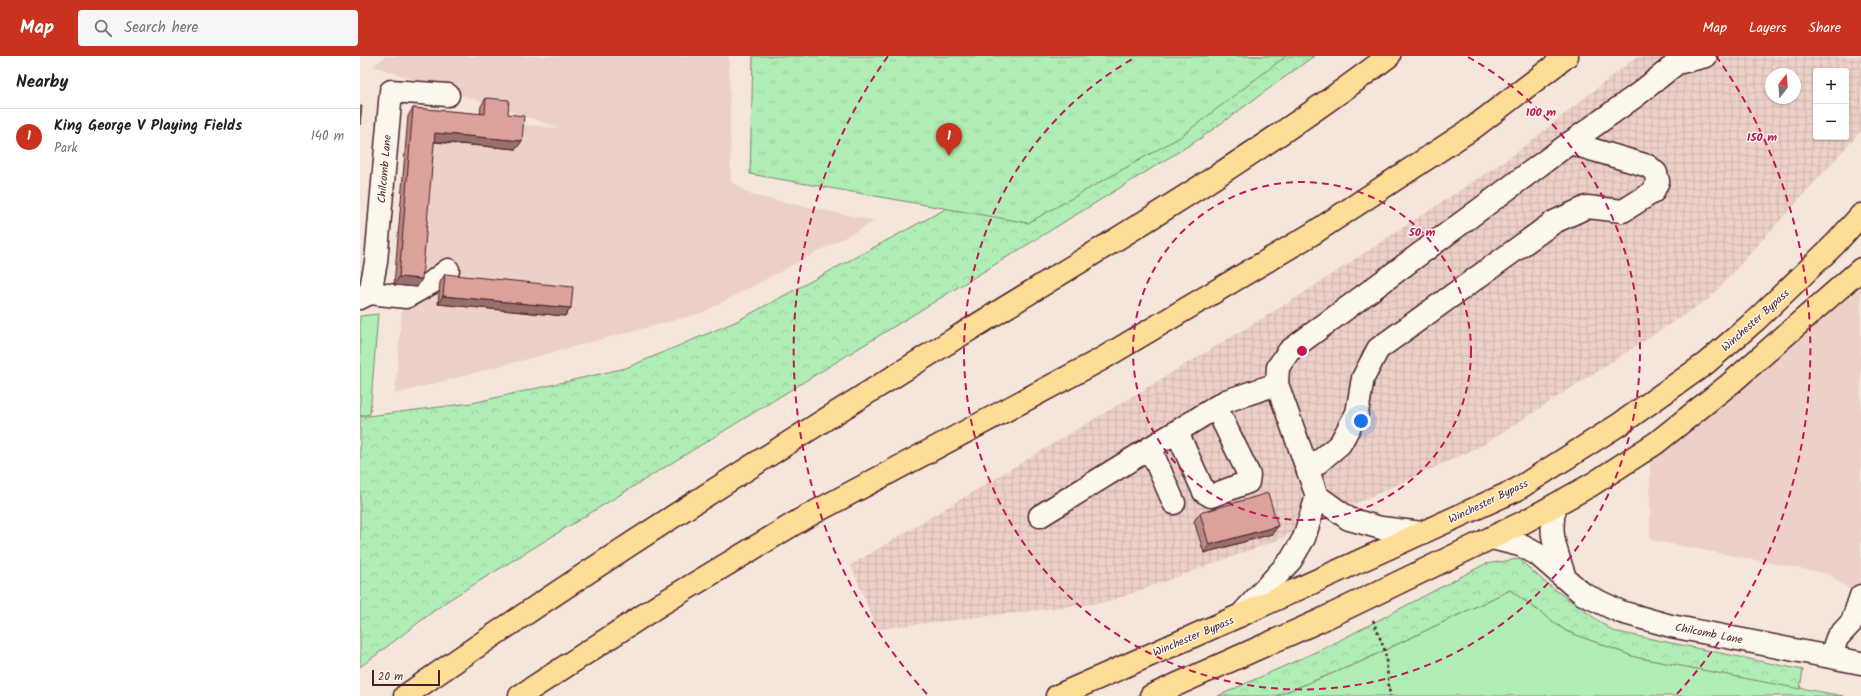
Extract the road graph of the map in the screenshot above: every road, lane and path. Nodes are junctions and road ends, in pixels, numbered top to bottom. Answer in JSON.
{"nodes":[{"id":1,"x":1389,"y":56,"type":"edge"},
{"id":2,"x":1567,"y":56,"type":"edge"},
{"id":3,"x":1706,"y":56,"type":"edge"},
{"id":4,"x":448,"y":96,"type":"dead end"},
{"id":5,"x":1570,"y":143,"type":"junction"},
{"id":6,"x":1861,"y":215,"type":"edge"},
{"id":7,"x":1861,"y":269,"type":"edge"},
{"id":8,"x":448,"y":270,"type":"dead end"},
{"id":9,"x":365,"y":295,"type":"edge"},
{"id":10,"x":1277,"y":384,"type":"junction"},
{"id":11,"x":1216,"y":407,"type":"junction"},
{"id":12,"x":1177,"y":432,"type":"junction"},
{"id":13,"x":1150,"y":448,"type":"junction"},
{"id":14,"x":1308,"y":471,"type":"junction"},
{"id":15,"x":1317,"y":496,"type":"junction"},
{"id":16,"x":1174,"y":503,"type":"dead end"},
{"id":17,"x":1556,"y":505,"type":"junction"},
{"id":18,"x":1040,"y":516,"type":"dead end"},
{"id":19,"x":1422,"y":533,"type":"junction"},
{"id":20,"x":1492,"y":538,"type":"junction"},
{"id":21,"x":1565,"y":580,"type":"junction"},
{"id":22,"x":1861,"y":596,"type":"edge"},
{"id":23,"x":1362,"y":601,"type":"junction"},
{"id":24,"x":1241,"y":615,"type":"junction"},
{"id":25,"x":1831,"y":656,"type":"junction"},
{"id":26,"x":1861,"y":663,"type":"edge"},
{"id":27,"x":405,"y":696,"type":"edge"},
{"id":28,"x":520,"y":696,"type":"edge"},
{"id":29,"x":1057,"y":696,"type":"edge"},
{"id":30,"x":1151,"y":696,"type":"edge"},
{"id":31,"x":1390,"y":696,"type":"edge"}],
"edges":[{"from":1,"to":27,"type":"highway"},
{"from":2,"to":28,"type":"highway"},
{"from":3,"to":5,"type":"street"},
{"from":4,"to":9,"type":"street","name":"Chilcomb Lane"},
{"from":5,"to":10,"type":"street"},
{"from":5,"to":14,"type":"street"},
{"from":6,"to":19,"type":"highway","name":"Winchester Bypass"},
{"from":7,"to":17,"type":"highway"},
{"from":8,"to":9,"type":"street"},
{"from":10,"to":11,"type":"street"},
{"from":10,"to":14,"type":"street"},
{"from":11,"to":12,"type":"street"},
{"from":11,"to":12,"type":"street"},
{"from":12,"to":13,"type":"street"},
{"from":13,"to":16,"type":"street"},
{"from":13,"to":18,"type":"street"},
{"from":14,"to":15,"type":"street"},
{"from":15,"to":19,"type":"street"},
{"from":15,"to":24,"type":"street"},
{"from":17,"to":20,"type":"highway"},
{"from":17,"to":21,"type":"street"},
{"from":19,"to":24,"type":"highway","name":"Winchester Bypass"},
{"from":20,"to":21,"type":"street","name":"Chilcomb Lane"},
{"from":20,"to":23,"type":"highway"},
{"from":21,"to":25,"type":"street","name":"Chilcomb Lane"},
{"from":22,"to":25,"type":"street"},
{"from":23,"to":30,"type":"highway"},
{"from":23,"to":31,"type":"path"},
{"from":24,"to":29,"type":"highway","name":"Winchester Bypass"},
{"from":25,"to":26,"type":"street","name":"Chilcomb Lane"}]}
